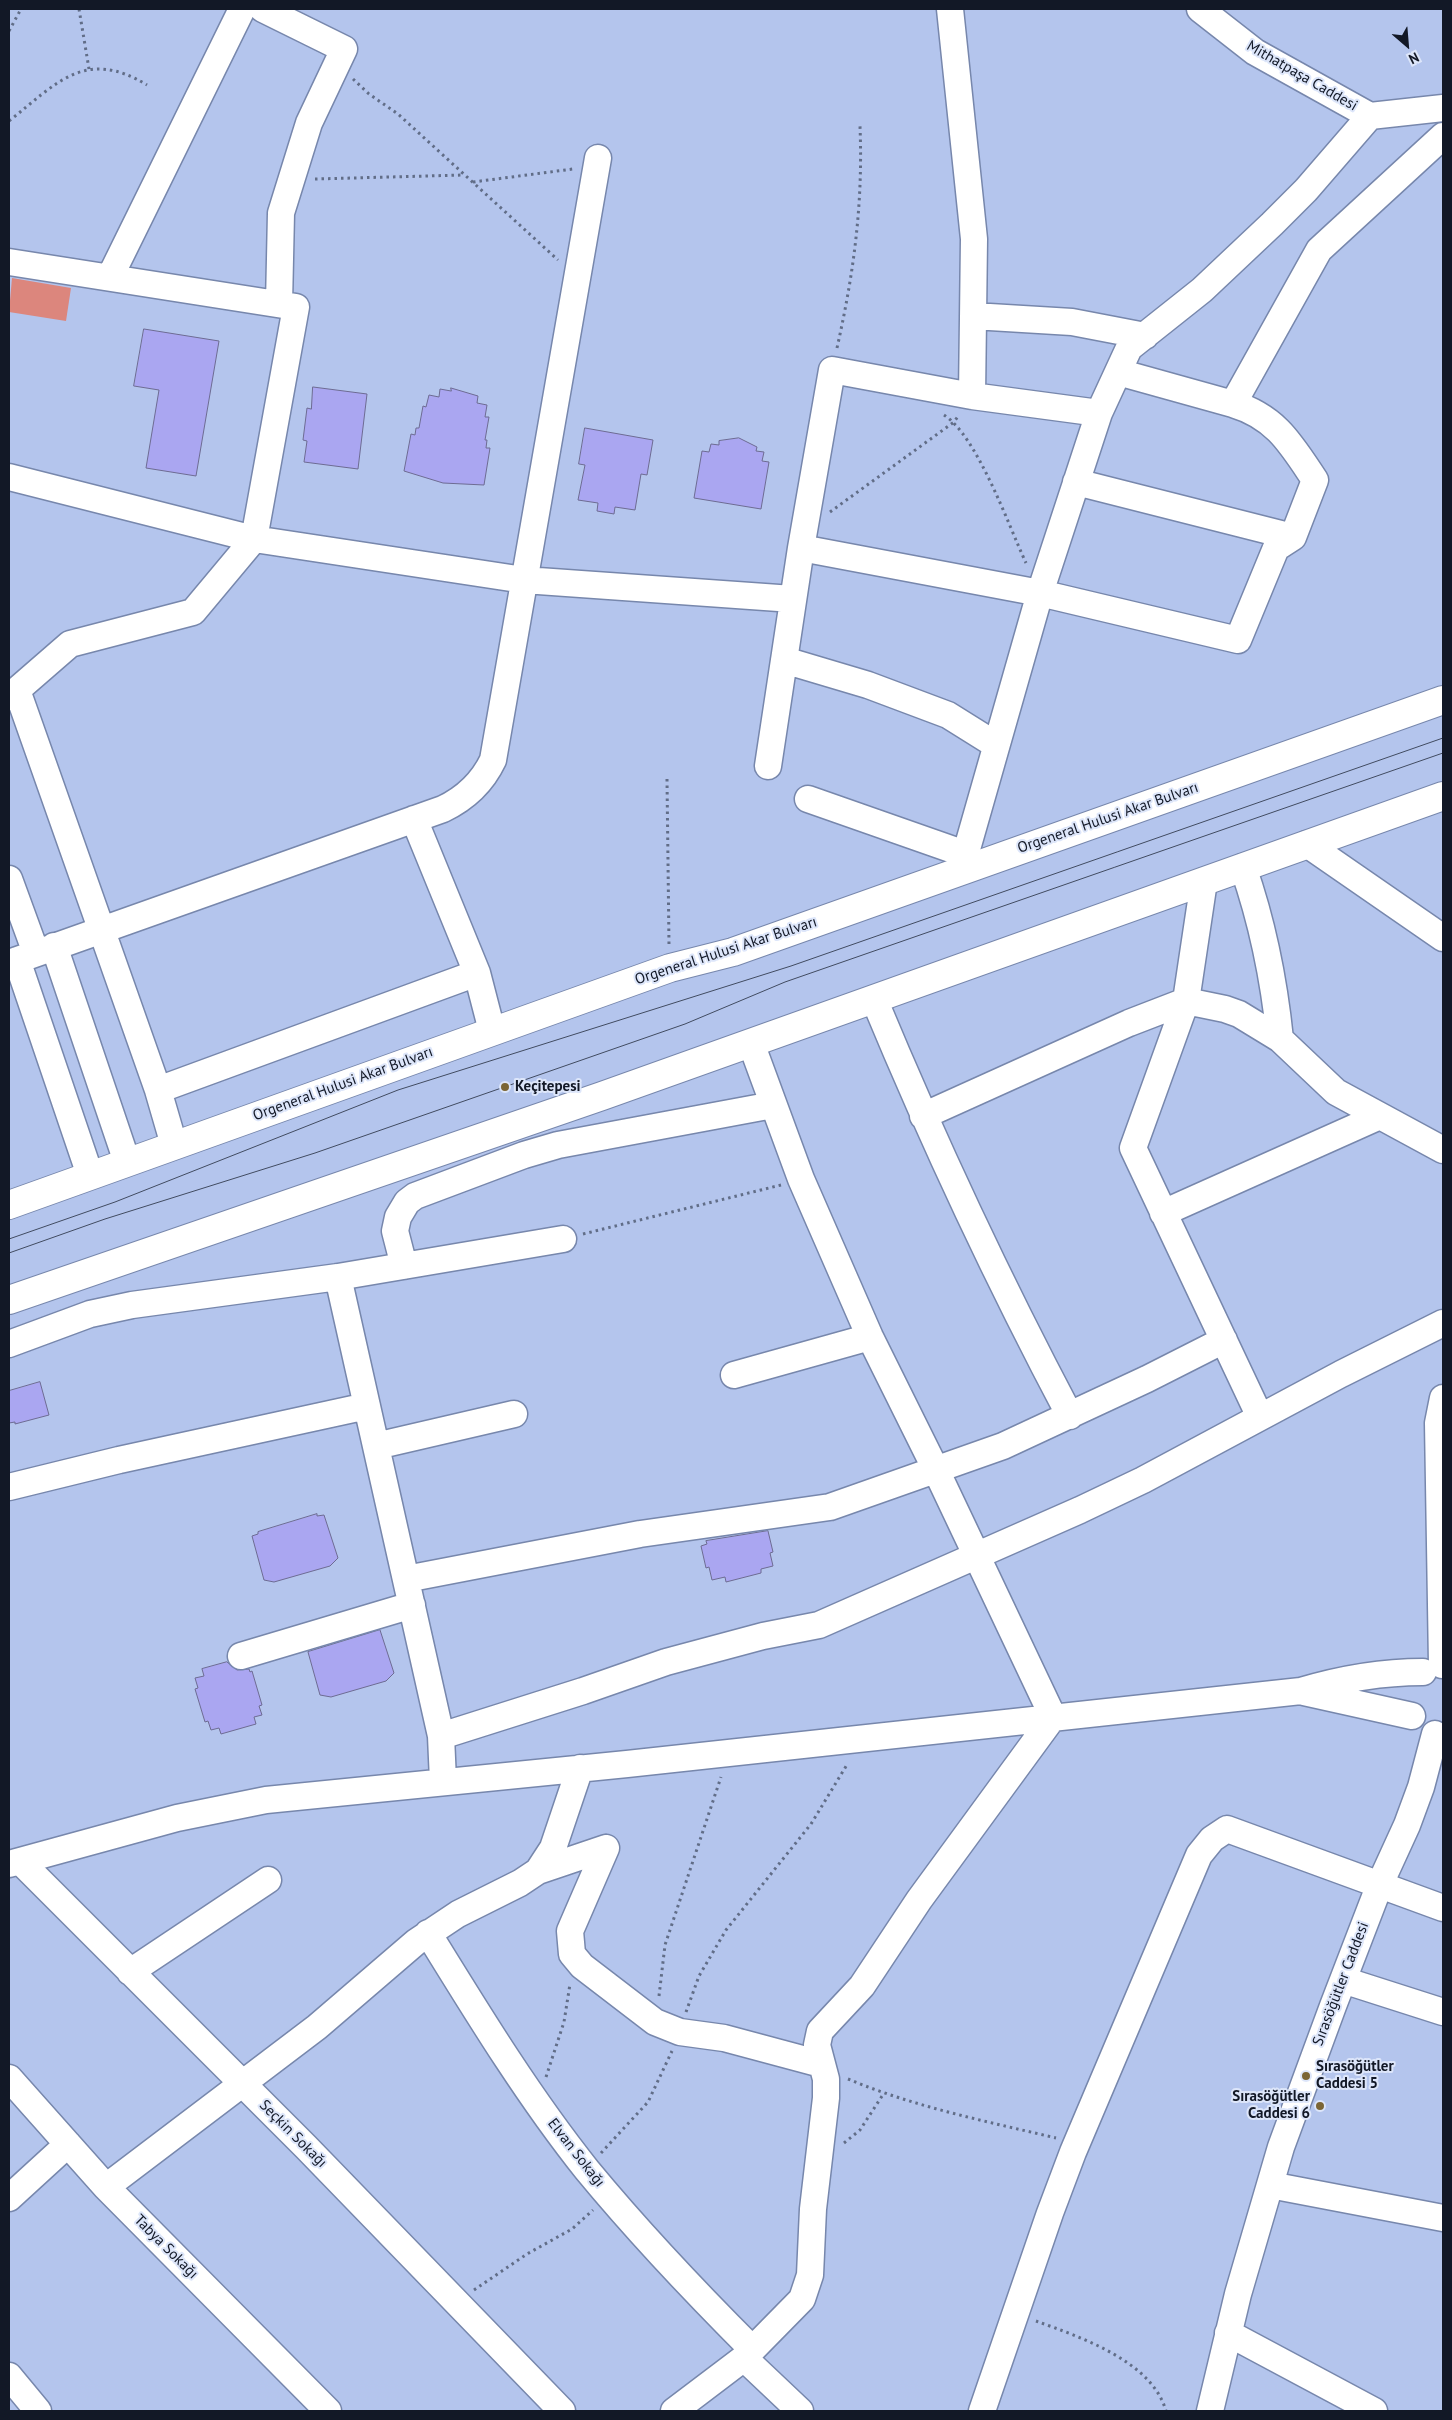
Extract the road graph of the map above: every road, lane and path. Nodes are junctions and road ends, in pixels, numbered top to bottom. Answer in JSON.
{"nodes":[{"id":1,"x":21,"y":9,"type":"edge"},
{"id":2,"x":78,"y":9,"type":"edge"},
{"id":3,"x":242,"y":9,"type":"edge"},
{"id":4,"x":263,"y":9,"type":"edge"},
{"id":5,"x":950,"y":9,"type":"edge"},
{"id":6,"x":1200,"y":9,"type":"edge"},
{"id":7,"x":9,"y":31,"type":"edge"},
{"id":8,"x":338,"y":61,"type":"junction"},
{"id":9,"x":89,"y":70,"type":"junction"},
{"id":10,"x":147,"y":85,"type":"dead end"},
{"id":11,"x":1443,"y":108,"type":"edge"},
{"id":12,"x":1370,"y":116,"type":"junction"},
{"id":13,"x":9,"y":122,"type":"edge"},
{"id":14,"x":860,"y":126,"type":"dead end"},
{"id":15,"x":1443,"y":136,"type":"edge"},
{"id":16,"x":597,"y":162,"type":"joint"},
{"id":17,"x":464,"y":175,"type":"junction"},
{"id":18,"x":292,"y":179,"type":"junction"},
{"id":19,"x":472,"y":182,"type":"junction"},
{"id":20,"x":9,"y":262,"type":"edge"},
{"id":21,"x":110,"y":277,"type":"junction"},
{"id":22,"x":577,"y":277,"type":"junction"},
{"id":23,"x":279,"y":304,"type":"junction"},
{"id":24,"x":973,"y":316,"type":"junction"},
{"id":25,"x":1145,"y":336,"type":"junction"},
{"id":26,"x":832,"y":370,"type":"junction"},
{"id":27,"x":1118,"y":372,"type":"junction"},
{"id":28,"x":972,"y":396,"type":"junction"},
{"id":29,"x":1232,"y":404,"type":"junction"},
{"id":30,"x":1099,"y":413,"type":"junction"},
{"id":31,"x":9,"y":477,"type":"edge"},
{"id":32,"x":1076,"y":482,"type":"junction"},
{"id":33,"x":1293,"y":537,"type":"junction"},
{"id":34,"x":254,"y":539,"type":"junction"},
{"id":35,"x":803,"y":540,"type":"junction"},
{"id":36,"x":524,"y":580,"type":"junction"},
{"id":37,"x":1040,"y":593,"type":"junction"},
{"id":38,"x":793,"y":600,"type":"junction"},
{"id":39,"x":784,"y":660,"type":"junction"},
{"id":40,"x":13,"y":693,"type":"edge"},
{"id":41,"x":1443,"y":700,"type":"edge"},
{"id":42,"x":996,"y":745,"type":"junction"},
{"id":43,"x":768,"y":766,"type":"dead end"},
{"id":44,"x":667,"y":778,"type":"dead end"},
{"id":45,"x":1443,"y":796,"type":"edge"},
{"id":46,"x":808,"y":799,"type":"dead end"},
{"id":47,"x":414,"y":819,"type":"junction"},
{"id":48,"x":1307,"y":844,"type":"junction"},
{"id":49,"x":963,"y":862,"type":"junction"},
{"id":50,"x":1243,"y":867,"type":"junction"},
{"id":51,"x":9,"y":879,"type":"edge"},
{"id":52,"x":1204,"y":881,"type":"junction"},
{"id":53,"x":100,"y":930,"type":"junction"},
{"id":54,"x":1443,"y":938,"type":"edge"},
{"id":55,"x":29,"y":956,"type":"edge"},
{"id":56,"x":670,"y":968,"type":"junction"},
{"id":57,"x":477,"y":972,"type":"junction"},
{"id":58,"x":874,"y":998,"type":"junction"},
{"id":59,"x":1186,"y":1001,"type":"junction"},
{"id":60,"x":492,"y":1031,"type":"junction"},
{"id":61,"x":1280,"y":1040,"type":"junction"},
{"id":62,"x":751,"y":1043,"type":"junction"},
{"id":63,"x":158,"y":1090,"type":"junction"},
{"id":64,"x":773,"y":1105,"type":"junction"},
{"id":65,"x":923,"y":1116,"type":"junction"},
{"id":66,"x":1380,"y":1116,"type":"junction"},
{"id":67,"x":174,"y":1146,"type":"junction"},
{"id":68,"x":1443,"y":1150,"type":"edge"},
{"id":69,"x":127,"y":1162,"type":"junction"},
{"id":70,"x":90,"y":1175,"type":"junction"},
{"id":71,"x":801,"y":1179,"type":"junction"},
{"id":72,"x":9,"y":1204,"type":"edge"},
{"id":73,"x":1163,"y":1213,"type":"junction"},
{"id":74,"x":563,"y":1239,"type":"joint"},
{"id":75,"x":404,"y":1266,"type":"junction"},
{"id":76,"x":338,"y":1277,"type":"junction"},
{"id":77,"x":9,"y":1300,"type":"edge"},
{"id":78,"x":1443,"y":1324,"type":"edge"},
{"id":79,"x":870,"y":1337,"type":"junction"},
{"id":80,"x":1224,"y":1340,"type":"junction"},
{"id":81,"x":9,"y":1344,"type":"edge"},
{"id":82,"x":734,"y":1375,"type":"dead end"},
{"id":83,"x":1443,"y":1398,"type":"edge"},
{"id":84,"x":367,"y":1406,"type":"junction"},
{"id":85,"x":514,"y":1414,"type":"dead end"},
{"id":86,"x":1070,"y":1416,"type":"junction"},
{"id":87,"x":1260,"y":1416,"type":"junction"},
{"id":88,"x":376,"y":1446,"type":"junction"},
{"id":89,"x":936,"y":1470,"type":"junction"},
{"id":90,"x":9,"y":1487,"type":"edge"},
{"id":91,"x":976,"y":1556,"type":"junction"},
{"id":92,"x":406,"y":1579,"type":"junction"},
{"id":93,"x":412,"y":1605,"type":"junction"},
{"id":94,"x":241,"y":1656,"type":"dead end"},
{"id":95,"x":1436,"y":1668,"type":"edge"},
{"id":96,"x":1301,"y":1691,"type":"junction"},
{"id":97,"x":1412,"y":1716,"type":"junction"},
{"id":98,"x":1053,"y":1717,"type":"junction"},
{"id":99,"x":1439,"y":1735,"type":"edge"},
{"id":100,"x":441,"y":1736,"type":"junction"},
{"id":101,"x":860,"y":1738,"type":"junction"},
{"id":102,"x":729,"y":1753,"type":"junction"},
{"id":103,"x":580,"y":1768,"type":"junction"},
{"id":104,"x":442,"y":1781,"type":"junction"},
{"id":105,"x":15,"y":1862,"type":"edge"},
{"id":106,"x":538,"y":1870,"type":"junction"},
{"id":107,"x":268,"y":1880,"type":"dead end"},
{"id":108,"x":1380,"y":1884,"type":"junction"},
{"id":109,"x":1443,"y":1908,"type":"edge"},
{"id":110,"x":428,"y":1933,"type":"junction"},
{"id":111,"x":572,"y":1954,"type":"junction"},
{"id":112,"x":130,"y":1972,"type":"junction"},
{"id":113,"x":1343,"y":1980,"type":"junction"},
{"id":114,"x":1443,"y":2012,"type":"edge"},
{"id":115,"x":655,"y":2022,"type":"junction"},
{"id":116,"x":680,"y":2032,"type":"junction"},
{"id":117,"x":822,"y":2066,"type":"junction"},
{"id":118,"x":9,"y":2078,"type":"edge"},
{"id":119,"x":243,"y":2085,"type":"junction"},
{"id":120,"x":884,"y":2093,"type":"junction"},
{"id":121,"x":536,"y":2100,"type":"junction"},
{"id":122,"x":1078,"y":2143,"type":"junction"},
{"id":123,"x":68,"y":2144,"type":"junction"},
{"id":124,"x":818,"y":2164,"type":"junction"},
{"id":125,"x":587,"y":2169,"type":"junction"},
{"id":126,"x":1270,"y":2184,"type":"junction"},
{"id":127,"x":106,"y":2187,"type":"junction"},
{"id":128,"x":604,"y":2190,"type":"junction"},
{"id":129,"x":9,"y":2198,"type":"edge"},
{"id":130,"x":1443,"y":2218,"type":"edge"},
{"id":131,"x":457,"y":2302,"type":"junction"},
{"id":132,"x":1016,"y":2314,"type":"junction"},
{"id":133,"x":1228,"y":2333,"type":"junction"},
{"id":134,"x":748,"y":2353,"type":"junction"},
{"id":135,"x":9,"y":2376,"type":"edge"},
{"id":136,"x":38,"y":2411,"type":"edge"},
{"id":137,"x":328,"y":2411,"type":"edge"},
{"id":138,"x":562,"y":2411,"type":"edge"},
{"id":139,"x":674,"y":2411,"type":"edge"},
{"id":140,"x":800,"y":2411,"type":"edge"},
{"id":141,"x":982,"y":2411,"type":"edge"},
{"id":142,"x":1166,"y":2411,"type":"edge"},
{"id":143,"x":1210,"y":2411,"type":"edge"},
{"id":144,"x":1374,"y":2411,"type":"edge"}],
"edges":[{"from":1,"to":7,"type":"path"},
{"from":2,"to":9,"type":"path"},
{"from":3,"to":21,"type":"street"},
{"from":4,"to":8,"type":"street"},
{"from":5,"to":24,"type":"street"},
{"from":6,"to":12,"type":"street","name":"Mithatpaşa Caddesi"},
{"from":8,"to":17,"type":"path"},
{"from":8,"to":18,"type":"street"},
{"from":9,"to":10,"type":"path"},
{"from":9,"to":13,"type":"path"},
{"from":11,"to":12,"type":"street","name":"Mithatpaşa Caddesi"},
{"from":12,"to":25,"type":"street"},
{"from":14,"to":26,"type":"path"},
{"from":15,"to":29,"type":"street"},
{"from":16,"to":19,"type":"path"},
{"from":16,"to":22,"type":"street"},
{"from":17,"to":18,"type":"path"},
{"from":17,"to":19,"type":"path"},
{"from":18,"to":23,"type":"street"},
{"from":19,"to":22,"type":"path"},
{"from":20,"to":21,"type":"street"},
{"from":21,"to":23,"type":"street"},
{"from":22,"to":36,"type":"street"},
{"from":23,"to":34,"type":"street"},
{"from":24,"to":25,"type":"street"},
{"from":24,"to":28,"type":"street"},
{"from":25,"to":27,"type":"street"},
{"from":26,"to":28,"type":"street"},
{"from":26,"to":35,"type":"street"},
{"from":27,"to":29,"type":"street"},
{"from":27,"to":30,"type":"street"},
{"from":28,"to":30,"type":"street"},
{"from":29,"to":33,"type":"street"},
{"from":30,"to":32,"type":"street"},
{"from":31,"to":34,"type":"street"},
{"from":32,"to":33,"type":"street"},
{"from":32,"to":37,"type":"street"},
{"from":33,"to":37,"type":"street"},
{"from":34,"to":36,"type":"street"},
{"from":34,"to":40,"type":"street"},
{"from":35,"to":37,"type":"street"},
{"from":35,"to":37,"type":"path"},
{"from":35,"to":38,"type":"street"},
{"from":36,"to":38,"type":"street"},
{"from":36,"to":47,"type":"street"},
{"from":37,"to":42,"type":"street"},
{"from":38,"to":39,"type":"street"},
{"from":39,"to":42,"type":"street"},
{"from":39,"to":43,"type":"street"},
{"from":40,"to":53,"type":"street"},
{"from":41,"to":49,"type":"main road","name":"Orgeneral Hulusi Akar Bulvarı"},
{"from":42,"to":49,"type":"street"},
{"from":44,"to":56,"type":"path"},
{"from":45,"to":48,"type":"main road"},
{"from":46,"to":49,"type":"street"},
{"from":47,"to":53,"type":"street"},
{"from":47,"to":57,"type":"street"},
{"from":48,"to":50,"type":"main road"},
{"from":48,"to":54,"type":"street"},
{"from":49,"to":56,"type":"main road","name":"Orgeneral Hulusi Akar Bulvarı"},
{"from":50,"to":52,"type":"main road"},
{"from":50,"to":61,"type":"street"},
{"from":51,"to":55,"type":"street"},
{"from":52,"to":58,"type":"main road"},
{"from":52,"to":59,"type":"street"},
{"from":53,"to":55,"type":"street"},
{"from":53,"to":63,"type":"street"},
{"from":55,"to":69,"type":"street"},
{"from":55,"to":70,"type":"street"},
{"from":56,"to":60,"type":"main road","name":"Orgeneral Hulusi Akar Bulvarı"},
{"from":57,"to":60,"type":"street"},
{"from":57,"to":63,"type":"street"},
{"from":58,"to":62,"type":"main road"},
{"from":58,"to":65,"type":"street"},
{"from":59,"to":61,"type":"street"},
{"from":59,"to":65,"type":"street"},
{"from":59,"to":73,"type":"street"},
{"from":60,"to":67,"type":"main road","name":"Orgeneral Hulusi Akar Bulvarı"},
{"from":61,"to":66,"type":"street"},
{"from":62,"to":64,"type":"street"},
{"from":62,"to":77,"type":"main road"},
{"from":63,"to":67,"type":"street"},
{"from":64,"to":71,"type":"street"},
{"from":64,"to":75,"type":"street"},
{"from":65,"to":86,"type":"street"},
{"from":66,"to":68,"type":"street"},
{"from":66,"to":73,"type":"street"},
{"from":67,"to":69,"type":"main road","name":"Orgeneral Hulusi Akar Bulvarı"},
{"from":69,"to":70,"type":"main road","name":"Orgeneral Hulusi Akar Bulvarı"},
{"from":70,"to":72,"type":"main road","name":"Orgeneral Hulusi Akar Bulvarı"},
{"from":71,"to":74,"type":"path"},
{"from":71,"to":79,"type":"street"},
{"from":73,"to":80,"type":"street"},
{"from":74,"to":75,"type":"street"},
{"from":75,"to":76,"type":"street"},
{"from":76,"to":81,"type":"street"},
{"from":76,"to":84,"type":"street"},
{"from":78,"to":87,"type":"street"},
{"from":79,"to":82,"type":"street"},
{"from":79,"to":89,"type":"street"},
{"from":80,"to":86,"type":"street"},
{"from":80,"to":87,"type":"street"},
{"from":83,"to":95,"type":"street"},
{"from":84,"to":88,"type":"street"},
{"from":84,"to":90,"type":"street"},
{"from":85,"to":88,"type":"street"},
{"from":86,"to":89,"type":"street"},
{"from":87,"to":91,"type":"street"},
{"from":88,"to":92,"type":"street"},
{"from":89,"to":91,"type":"street"},
{"from":89,"to":92,"type":"street"},
{"from":91,"to":98,"type":"street"},
{"from":91,"to":100,"type":"street"},
{"from":92,"to":93,"type":"street"},
{"from":93,"to":94,"type":"street"},
{"from":93,"to":100,"type":"street"},
{"from":95,"to":96,"type":"street"},
{"from":95,"to":97,"type":"street"},
{"from":96,"to":97,"type":"street"},
{"from":96,"to":98,"type":"street"},
{"from":97,"to":99,"type":"street"},
{"from":98,"to":101,"type":"street"},
{"from":98,"to":117,"type":"street"},
{"from":99,"to":108,"type":"street","name":"Sırasöğütler Caddesi"},
{"from":100,"to":104,"type":"street"},
{"from":101,"to":102,"type":"street"},
{"from":101,"to":116,"type":"path"},
{"from":102,"to":103,"type":"street"},
{"from":102,"to":115,"type":"path"},
{"from":103,"to":104,"type":"street"},
{"from":103,"to":106,"type":"street"},
{"from":104,"to":105,"type":"street"},
{"from":105,"to":112,"type":"street","name":"Seçkin Sokağı"},
{"from":106,"to":110,"type":"street"},
{"from":106,"to":111,"type":"street"},
{"from":107,"to":112,"type":"street"},
{"from":108,"to":109,"type":"street"},
{"from":108,"to":113,"type":"street","name":"Sırasöğütler Caddesi"},
{"from":108,"to":122,"type":"street"},
{"from":110,"to":119,"type":"street"},
{"from":110,"to":121,"type":"street","name":"Elvan Sokağı"},
{"from":111,"to":115,"type":"street"},
{"from":111,"to":121,"type":"path"},
{"from":112,"to":119,"type":"street","name":"Seçkin Sokağı"},
{"from":113,"to":114,"type":"street"},
{"from":113,"to":126,"type":"street","name":"Sırasöğütler Caddesi"},
{"from":115,"to":116,"type":"street"},
{"from":116,"to":117,"type":"street"},
{"from":116,"to":125,"type":"path"},
{"from":117,"to":120,"type":"path"},
{"from":117,"to":124,"type":"street"},
{"from":118,"to":123,"type":"street","name":"Tabya Sokağı"},
{"from":119,"to":127,"type":"street"},
{"from":119,"to":131,"type":"street","name":"Seçkin Sokağı"},
{"from":120,"to":122,"type":"path"},
{"from":120,"to":124,"type":"path"},
{"from":121,"to":125,"type":"street","name":"Elvan Sokağı"},
{"from":122,"to":132,"type":"street"},
{"from":123,"to":127,"type":"street","name":"Tabya Sokağı"},
{"from":123,"to":129,"type":"street"},
{"from":124,"to":134,"type":"street"},
{"from":125,"to":128,"type":"street","name":"Elvan Sokağı"},
{"from":126,"to":130,"type":"street"},
{"from":126,"to":133,"type":"street","name":"Sırasöğütler Caddesi"},
{"from":127,"to":137,"type":"street","name":"Tabya Sokağı"},
{"from":128,"to":131,"type":"path"},
{"from":128,"to":134,"type":"street","name":"Elvan Sokağı"},
{"from":131,"to":138,"type":"street","name":"Seçkin Sokağı"},
{"from":132,"to":141,"type":"street"},
{"from":132,"to":142,"type":"path"},
{"from":133,"to":143,"type":"street","name":"Sırasöğütler Caddesi"},
{"from":133,"to":144,"type":"street"},
{"from":134,"to":139,"type":"street"},
{"from":134,"to":140,"type":"street","name":"Elvan Sokağı"},
{"from":135,"to":136,"type":"street"}]}
